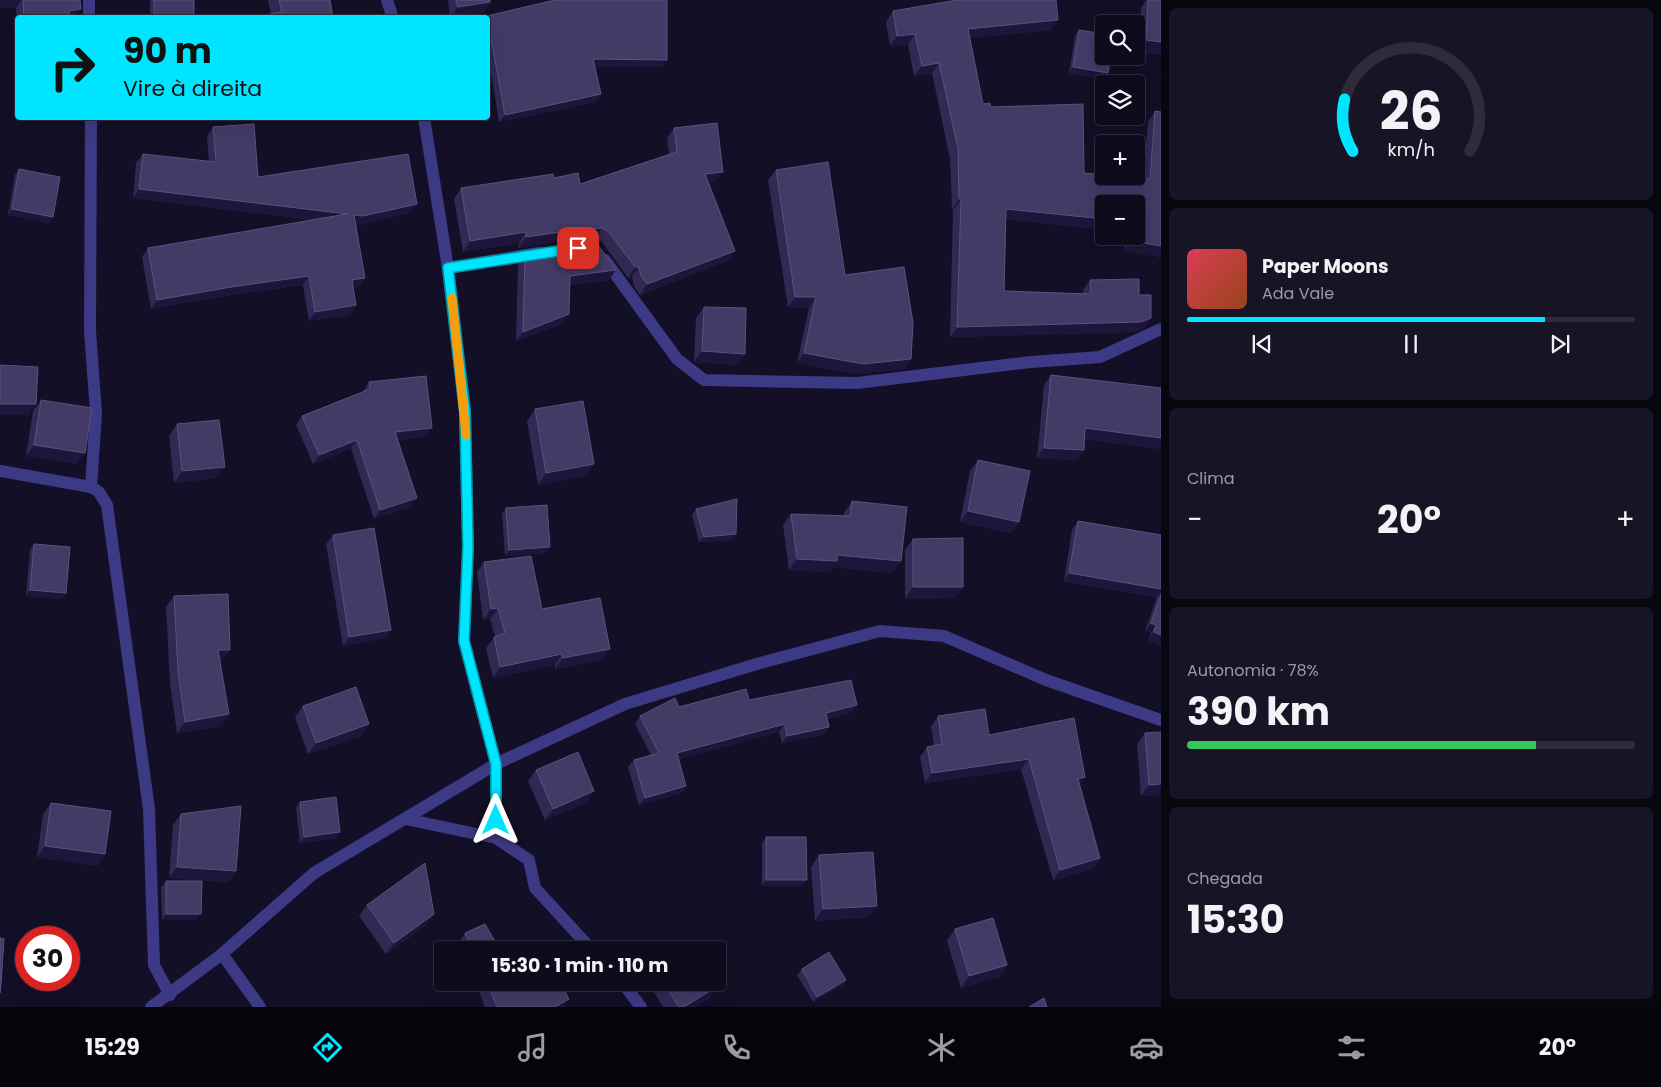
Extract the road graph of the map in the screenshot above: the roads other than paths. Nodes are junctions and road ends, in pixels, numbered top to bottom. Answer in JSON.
{"nodes":[{"id":1,"x":89,"y":0,"type":"edge"},
{"id":2,"x":387,"y":0,"type":"edge"},
{"id":3,"x":89,"y":15,"type":"edge"},
{"id":4,"x":391,"y":15,"type":"edge"},
{"id":5,"x":91,"y":120,"type":"edge"},
{"id":6,"x":424,"y":120,"type":"edge"},
{"id":7,"x":595,"y":246,"type":"edge"},
{"id":8,"x":552,"y":251,"type":"edge"},
{"id":9,"x":448,"y":268,"type":"junction"},
{"id":10,"x":1161,"y":329,"type":"edge"},
{"id":11,"x":0,"y":470,"type":"edge"},
{"id":12,"x":91,"y":486,"type":"junction"},
{"id":13,"x":1161,"y":720,"type":"edge"},
{"id":14,"x":496,"y":764,"type":"junction"},
{"id":15,"x":405,"y":819,"type":"junction"},
{"id":16,"x":496,"y":838,"type":"junction"},
{"id":17,"x":584,"y":941,"type":"edge"},
{"id":18,"x":222,"y":954,"type":"junction"},
{"id":19,"x":629,"y":991,"type":"edge"},
{"id":20,"x":170,"y":995,"type":"junction"},
{"id":21,"x":151,"y":1007,"type":"edge"},
{"id":22,"x":260,"y":1007,"type":"edge"},
{"id":23,"x":641,"y":1007,"type":"edge"}],
"edges":[{"from":1,"to":3,"type":"street"},
{"from":2,"to":4,"type":"street"},
{"from":5,"to":12,"type":"street"},
{"from":6,"to":9,"type":"street"},
{"from":7,"to":10,"type":"street"},
{"from":8,"to":9,"type":"street"},
{"from":9,"to":14,"type":"street"},
{"from":11,"to":12,"type":"street"},
{"from":12,"to":20,"type":"street"},
{"from":13,"to":14,"type":"street"},
{"from":14,"to":15,"type":"street"},
{"from":14,"to":16,"type":"street"},
{"from":15,"to":16,"type":"street"},
{"from":15,"to":18,"type":"street"},
{"from":16,"to":17,"type":"street"},
{"from":18,"to":20,"type":"street"},
{"from":18,"to":22,"type":"street"},
{"from":19,"to":23,"type":"street"},
{"from":20,"to":21,"type":"street"}]}
